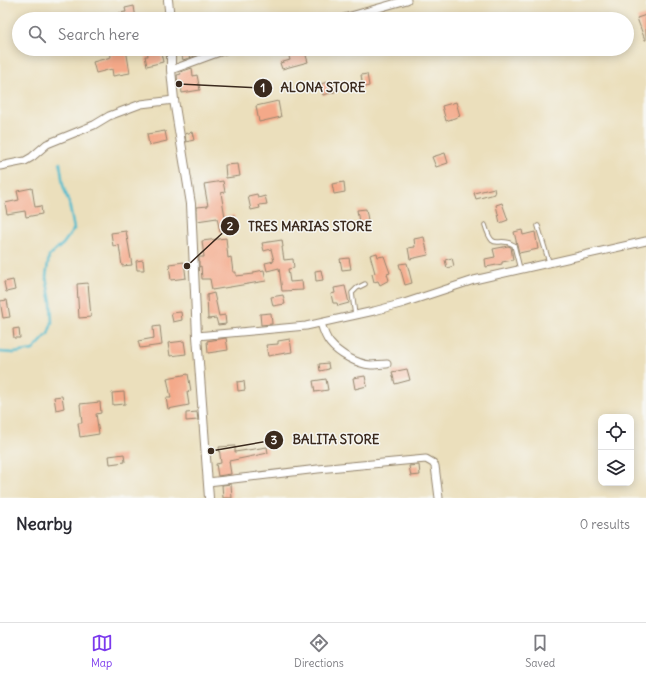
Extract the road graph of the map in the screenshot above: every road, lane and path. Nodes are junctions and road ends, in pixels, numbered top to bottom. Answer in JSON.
{"nodes":[{"id":1,"x":168,"y":0,"type":"edge"},
{"id":2,"x":407,"y":0,"type":"edge"},
{"id":3,"x":169,"y":12,"type":"edge"},
{"id":4,"x":365,"y":12,"type":"edge"},
{"id":5,"x":171,"y":56,"type":"edge"},
{"id":6,"x":209,"y":56,"type":"edge"},
{"id":7,"x":171,"y":70,"type":"junction"},
{"id":8,"x":174,"y":100,"type":"junction"},
{"id":9,"x":0,"y":166,"type":"edge"},
{"id":10,"x":485,"y":225,"type":"dead end"},
{"id":11,"x":538,"y":226,"type":"dead end"},
{"id":12,"x":646,"y":241,"type":"edge"},
{"id":13,"x":549,"y":262,"type":"junction"},
{"id":14,"x":520,"y":269,"type":"junction"},
{"id":15,"x":365,"y":284,"type":"dead end"},
{"id":16,"x":355,"y":315,"type":"junction"},
{"id":17,"x":321,"y":323,"type":"junction"},
{"id":18,"x":197,"y":336,"type":"junction"},
{"id":19,"x":387,"y":364,"type":"dead end"},
{"id":20,"x":208,"y":482,"type":"junction"},
{"id":21,"x":209,"y":498,"type":"edge"},
{"id":22,"x":439,"y":498,"type":"edge"}],
"edges":[{"from":1,"to":3,"type":"street"},
{"from":2,"to":4,"type":"street"},
{"from":5,"to":7,"type":"street"},
{"from":6,"to":7,"type":"street"},
{"from":7,"to":8,"type":"street"},
{"from":8,"to":9,"type":"street"},
{"from":8,"to":18,"type":"street"},
{"from":10,"to":14,"type":"lane"},
{"from":11,"to":13,"type":"lane"},
{"from":12,"to":13,"type":"street"},
{"from":13,"to":14,"type":"street"},
{"from":14,"to":16,"type":"street"},
{"from":15,"to":16,"type":"lane"},
{"from":16,"to":17,"type":"street"},
{"from":17,"to":18,"type":"street"},
{"from":17,"to":19,"type":"street"},
{"from":18,"to":20,"type":"street"},
{"from":20,"to":21,"type":"street"},
{"from":20,"to":22,"type":"street"}]}
